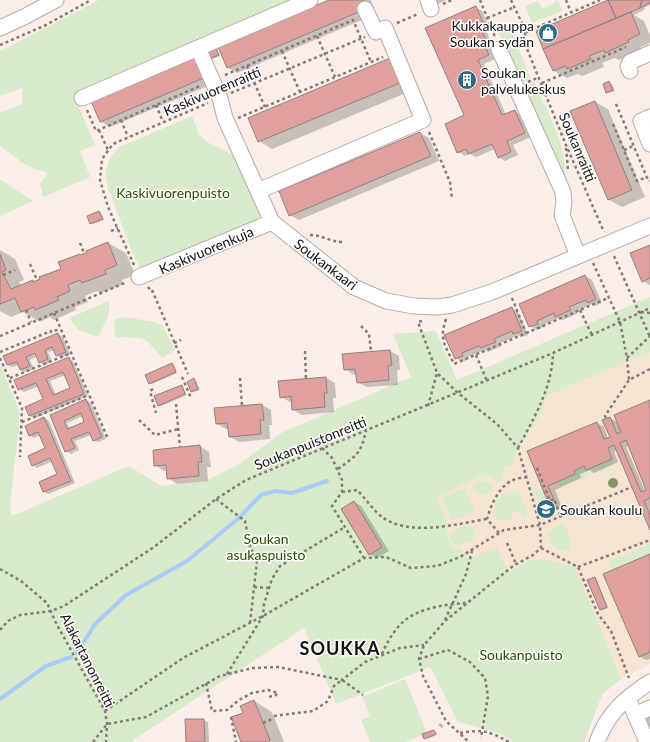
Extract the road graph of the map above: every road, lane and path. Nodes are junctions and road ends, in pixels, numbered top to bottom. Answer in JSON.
{"nodes":[{"id":1,"x":56,"y":0,"type":"edge"},
{"id":2,"x":91,"y":0,"type":"edge"},
{"id":3,"x":310,"y":0,"type":"edge"},
{"id":4,"x":452,"y":0,"type":"edge"},
{"id":5,"x":480,"y":0,"type":"edge"},
{"id":6,"x":511,"y":0,"type":"edge"},
{"id":7,"x":566,"y":0,"type":"edge"},
{"id":8,"x":600,"y":0,"type":"edge"},
{"id":9,"x":430,"y":4,"type":"edge"},
{"id":10,"x":515,"y":7,"type":"junction"},
{"id":11,"x":366,"y":9,"type":"dead end"},
{"id":12,"x":571,"y":12,"type":"junction"},
{"id":13,"x":487,"y":18,"type":"junction"},
{"id":14,"x":353,"y":20,"type":"dead end"},
{"id":15,"x":0,"y":28,"type":"edge"},
{"id":16,"x":381,"y":30,"type":"junction"},
{"id":17,"x":526,"y":32,"type":"junction"},
{"id":18,"x":317,"y":36,"type":"dead end"},
{"id":19,"x":361,"y":38,"type":"junction"},
{"id":20,"x":0,"y":45,"type":"edge"},
{"id":21,"x":626,"y":47,"type":"dead end"},
{"id":22,"x":198,"y":48,"type":"junction"},
{"id":23,"x":500,"y":49,"type":"joint"},
{"id":24,"x":282,"y":51,"type":"dead end"},
{"id":25,"x":395,"y":52,"type":"junction"},
{"id":26,"x":650,"y":53,"type":"edge"},
{"id":27,"x":325,"y":54,"type":"junction"},
{"id":28,"x":371,"y":62,"type":"junction"},
{"id":29,"x":247,"y":66,"type":"dead end"},
{"id":30,"x":290,"y":68,"type":"junction"},
{"id":31,"x":630,"y":71,"type":"dead end"},
{"id":32,"x":539,"y":77,"type":"junction"},
{"id":33,"x":336,"y":78,"type":"junction"},
{"id":34,"x":254,"y":83,"type":"junction"},
{"id":35,"x":542,"y":83,"type":"junction"},
{"id":36,"x":524,"y":84,"type":"dead end"},
{"id":37,"x":300,"y":92,"type":"junction"},
{"id":38,"x":82,"y":98,"type":"dead end"},
{"id":39,"x":220,"y":98,"type":"junction"},
{"id":40,"x":616,"y":104,"type":"dead end"},
{"id":41,"x":156,"y":105,"type":"dead end"},
{"id":42,"x":265,"y":107,"type":"junction"},
{"id":43,"x":233,"y":116,"type":"junction"},
{"id":44,"x":650,"y":117,"type":"edge"},
{"id":45,"x":121,"y":120,"type":"dead end"},
{"id":46,"x":164,"y":122,"type":"junction"},
{"id":47,"x":613,"y":124,"type":"dead end"},
{"id":48,"x":241,"y":125,"type":"dead end"},
{"id":49,"x":99,"y":130,"type":"dead end"},
{"id":50,"x":128,"y":137,"type":"junction"},
{"id":51,"x":433,"y":143,"type":"dead end"},
{"id":52,"x":650,"y":144,"type":"edge"},
{"id":53,"x":634,"y":146,"type":"junction"},
{"id":54,"x":108,"y":150,"type":"junction"},
{"id":55,"x":624,"y":150,"type":"junction"},
{"id":56,"x":647,"y":177,"type":"junction"},
{"id":57,"x":650,"y":181,"type":"edge"},
{"id":58,"x":258,"y":191,"type":"junction"},
{"id":59,"x":452,"y":199,"type":"dead end"},
{"id":60,"x":272,"y":222,"type":"junction"},
{"id":61,"x":650,"y":226,"type":"edge"},
{"id":62,"x":118,"y":228,"type":"junction"},
{"id":63,"x":111,"y":231,"type":"dead end"},
{"id":64,"x":605,"y":234,"type":"dead end"},
{"id":65,"x":310,"y":239,"type":"dead end"},
{"id":66,"x":342,"y":242,"type":"dead end"},
{"id":67,"x":80,"y":244,"type":"dead end"},
{"id":68,"x":84,"y":253,"type":"dead end"},
{"id":69,"x":613,"y":254,"type":"dead end"},
{"id":70,"x":585,"y":258,"type":"junction"},
{"id":71,"x":30,"y":264,"type":"dead end"},
{"id":72,"x":15,"y":270,"type":"dead end"},
{"id":73,"x":3,"y":275,"type":"dead end"},
{"id":74,"x":135,"y":279,"type":"junction"},
{"id":75,"x":37,"y":280,"type":"dead end"},
{"id":76,"x":510,"y":294,"type":"dead end"},
{"id":77,"x":154,"y":297,"type":"dead end"},
{"id":78,"x":608,"y":298,"type":"junction"},
{"id":79,"x":650,"y":308,"type":"edge"},
{"id":80,"x":26,"y":310,"type":"dead end"},
{"id":81,"x":580,"y":310,"type":"junction"},
{"id":82,"x":640,"y":312,"type":"junction"},
{"id":83,"x":54,"y":313,"type":"junction"},
{"id":84,"x":650,"y":313,"type":"edge"},
{"id":85,"x":446,"y":317,"type":"dead end"},
{"id":86,"x":424,"y":320,"type":"dead end"},
{"id":87,"x":620,"y":322,"type":"junction"},
{"id":88,"x":31,"y":323,"type":"junction"},
{"id":89,"x":361,"y":326,"type":"dead end"},
{"id":90,"x":60,"y":329,"type":"junction"},
{"id":91,"x":526,"y":333,"type":"junction"},
{"id":92,"x":592,"y":335,"type":"junction"},
{"id":93,"x":0,"y":336,"type":"edge"},
{"id":94,"x":650,"y":336,"type":"edge"},
{"id":95,"x":181,"y":340,"type":"dead end"},
{"id":96,"x":174,"y":343,"type":"junction"},
{"id":97,"x":305,"y":351,"type":"dead end"},
{"id":98,"x":371,"y":351,"type":"dead end"},
{"id":99,"x":0,"y":352,"type":"edge"},
{"id":100,"x":71,"y":353,"type":"junction"},
{"id":101,"x":552,"y":353,"type":"junction"},
{"id":102,"x":476,"y":355,"type":"junction"},
{"id":103,"x":0,"y":358,"type":"edge"},
{"id":104,"x":627,"y":358,"type":"junction"},
{"id":105,"x":650,"y":369,"type":"edge"},
{"id":106,"x":437,"y":373,"type":"junction"},
{"id":107,"x":188,"y":374,"type":"dead end"},
{"id":108,"x":182,"y":377,"type":"dead end"},
{"id":109,"x":10,"y":378,"type":"junction"},
{"id":110,"x":240,"y":378,"type":"dead end"},
{"id":111,"x":306,"y":379,"type":"dead end"},
{"id":112,"x":629,"y":380,"type":"junction"},
{"id":113,"x":487,"y":381,"type":"junction"},
{"id":114,"x":153,"y":389,"type":"dead end"},
{"id":115,"x":458,"y":393,"type":"junction"},
{"id":116,"x":88,"y":395,"type":"junction"},
{"id":117,"x":191,"y":398,"type":"dead end"},
{"id":118,"x":176,"y":404,"type":"dead end"},
{"id":119,"x":242,"y":406,"type":"dead end"},
{"id":120,"x":428,"y":406,"type":"junction"},
{"id":121,"x":156,"y":413,"type":"dead end"},
{"id":122,"x":606,"y":418,"type":"dead end"},
{"id":123,"x":139,"y":420,"type":"dead end"},
{"id":124,"x":22,"y":422,"type":"junction"},
{"id":125,"x":178,"y":428,"type":"junction"},
{"id":126,"x":366,"y":430,"type":"junction"},
{"id":127,"x":108,"y":440,"type":"dead end"},
{"id":128,"x":180,"y":447,"type":"dead end"},
{"id":129,"x":322,"y":448,"type":"junction"},
{"id":130,"x":518,"y":448,"type":"junction"},
{"id":131,"x":20,"y":457,"type":"dead end"},
{"id":132,"x":537,"y":468,"type":"dead end"},
{"id":133,"x":338,"y":469,"type":"junction"},
{"id":134,"x":526,"y":477,"type":"junction"},
{"id":135,"x":632,"y":487,"type":"dead end"},
{"id":136,"x":342,"y":492,"type":"junction"},
{"id":137,"x":216,"y":499,"type":"junction"},
{"id":138,"x":561,"y":517,"type":"junction"},
{"id":139,"x":487,"y":519,"type":"junction"},
{"id":140,"x":540,"y":525,"type":"junction"},
{"id":141,"x":346,"y":527,"type":"junction"},
{"id":142,"x":499,"y":533,"type":"junction"},
{"id":143,"x":650,"y":540,"type":"edge"},
{"id":144,"x":507,"y":543,"type":"dead end"},
{"id":145,"x":541,"y":548,"type":"junction"},
{"id":146,"x":472,"y":550,"type":"junction"},
{"id":147,"x":364,"y":558,"type":"junction"},
{"id":148,"x":516,"y":564,"type":"junction"},
{"id":149,"x":578,"y":567,"type":"junction"},
{"id":150,"x":0,"y":569,"type":"edge"},
{"id":151,"x":254,"y":587,"type":"junction"},
{"id":152,"x":269,"y":588,"type":"junction"},
{"id":153,"x":467,"y":603,"type":"junction"},
{"id":154,"x":453,"y":604,"type":"junction"},
{"id":155,"x":51,"y":611,"type":"junction"},
{"id":156,"x":263,"y":616,"type":"junction"},
{"id":157,"x":445,"y":621,"type":"junction"},
{"id":158,"x":250,"y":623,"type":"junction"},
{"id":159,"x":0,"y":630,"type":"edge"},
{"id":160,"x":424,"y":645,"type":"junction"},
{"id":161,"x":381,"y":655,"type":"junction"},
{"id":162,"x":419,"y":659,"type":"junction"},
{"id":163,"x":227,"y":674,"type":"junction"},
{"id":164,"x":629,"y":678,"type":"dead end"},
{"id":165,"x":342,"y":680,"type":"junction"},
{"id":166,"x":650,"y":682,"type":"edge"},
{"id":167,"x":206,"y":683,"type":"junction"},
{"id":168,"x":363,"y":695,"type":"dead end"},
{"id":169,"x":266,"y":697,"type":"dead end"},
{"id":170,"x":628,"y":698,"type":"junction"},
{"id":171,"x":650,"y":708,"type":"edge"},
{"id":172,"x":105,"y":711,"type":"junction"},
{"id":173,"x":635,"y":715,"type":"junction"},
{"id":174,"x":231,"y":717,"type":"dead end"},
{"id":175,"x":263,"y":723,"type":"dead end"},
{"id":176,"x":107,"y":724,"type":"junction"},
{"id":177,"x":482,"y":731,"type":"junction"},
{"id":178,"x":459,"y":734,"type":"junction"},
{"id":179,"x":481,"y":738,"type":"dead end"},
{"id":180,"x":94,"y":742,"type":"edge"},
{"id":181,"x":106,"y":742,"type":"edge"},
{"id":182,"x":236,"y":742,"type":"edge"},
{"id":183,"x":469,"y":742,"type":"edge"},
{"id":184,"x":509,"y":742,"type":"edge"},
{"id":185,"x":597,"y":742,"type":"edge"},
{"id":186,"x":647,"y":742,"type":"edge"}],
"edges":[{"from":1,"to":15,"type":"street"},
{"from":2,"to":20,"type":"path"},
{"from":3,"to":22,"type":"street"},
{"from":4,"to":9,"type":"path","name":"Kaskivuorenraitti"},
{"from":5,"to":13,"type":"path"},
{"from":6,"to":10,"type":"path","name":"Soukanraitti"},
{"from":7,"to":12,"type":"path"},
{"from":8,"to":12,"type":"path"},
{"from":9,"to":16,"type":"path","name":"Kaskivuorenraitti"},
{"from":10,"to":13,"type":"path"},
{"from":10,"to":17,"type":"path","name":"Soukanraitti"},
{"from":11,"to":16,"type":"street"},
{"from":12,"to":17,"type":"path"},
{"from":13,"to":23,"type":"path"},
{"from":14,"to":19,"type":"path"},
{"from":16,"to":19,"type":"path","name":"Kaskivuorenraitti"},
{"from":16,"to":25,"type":"street"},
{"from":17,"to":32,"type":"path","name":"Soukanraitti"},
{"from":18,"to":27,"type":"path"},
{"from":19,"to":27,"type":"path","name":"Kaskivuorenraitti"},
{"from":19,"to":28,"type":"path"},
{"from":21,"to":35,"type":"path"},
{"from":22,"to":38,"type":"street"},
{"from":22,"to":39,"type":"street","name":"Soukankaari"},
{"from":23,"to":70,"type":"street"},
{"from":24,"to":30,"type":"path"},
{"from":25,"to":28,"type":"path"},
{"from":25,"to":58,"type":"street"},
{"from":26,"to":31,"type":"street"},
{"from":27,"to":30,"type":"path","name":"Kaskivuorenraitti"},
{"from":27,"to":33,"type":"path"},
{"from":28,"to":33,"type":"path"},
{"from":29,"to":34,"type":"path"},
{"from":30,"to":34,"type":"path","name":"Kaskivuorenraitti"},
{"from":30,"to":37,"type":"path"},
{"from":32,"to":35,"type":"path","name":"Soukanraitti"},
{"from":32,"to":36,"type":"path"},
{"from":33,"to":37,"type":"path"},
{"from":34,"to":39,"type":"path","name":"Kaskivuorenraitti"},
{"from":34,"to":42,"type":"path"},
{"from":35,"to":64,"type":"path","name":"Soukanraitti"},
{"from":37,"to":42,"type":"path"},
{"from":39,"to":43,"type":"street","name":"Soukankaari"},
{"from":39,"to":46,"type":"path","name":"Kaskivuorenraitti"},
{"from":40,"to":53,"type":"path"},
{"from":41,"to":46,"type":"path"},
{"from":42,"to":43,"type":"path"},
{"from":43,"to":48,"type":"path"},
{"from":43,"to":58,"type":"street","name":"Soukankaari"},
{"from":44,"to":52,"type":"street"},
{"from":45,"to":50,"type":"path"},
{"from":46,"to":50,"type":"path","name":"Kaskivuorenraitti"},
{"from":47,"to":55,"type":"path"},
{"from":49,"to":54,"type":"path"},
{"from":50,"to":54,"type":"path","name":"Kaskivuorenraitti"},
{"from":51,"to":59,"type":"path"},
{"from":53,"to":55,"type":"path"},
{"from":53,"to":56,"type":"path"},
{"from":54,"to":62,"type":"path"},
{"from":55,"to":56,"type":"path"},
{"from":56,"to":57,"type":"path"},
{"from":58,"to":60,"type":"street","name":"Soukankaari"},
{"from":60,"to":70,"type":"street","name":"Soukankaari"},
{"from":60,"to":74,"type":"street","name":"Kaskivuorenkuja"},
{"from":61,"to":70,"type":"street","name":"Soukankaari"},
{"from":62,"to":63,"type":"path"},
{"from":62,"to":74,"type":"path"},
{"from":65,"to":66,"type":"path"},
{"from":67,"to":68,"type":"path"},
{"from":69,"to":82,"type":"path"},
{"from":70,"to":78,"type":"path"},
{"from":71,"to":75,"type":"path"},
{"from":72,"to":73,"type":"path"},
{"from":74,"to":83,"type":"path"},
{"from":76,"to":91,"type":"path"},
{"from":77,"to":96,"type":"path"},
{"from":78,"to":81,"type":"path"},
{"from":78,"to":87,"type":"path"},
{"from":79,"to":82,"type":"path","name":"Soukanpuistonreitti"},
{"from":80,"to":88,"type":"path"},
{"from":81,"to":91,"type":"path"},
{"from":81,"to":92,"type":"path"},
{"from":82,"to":84,"type":"path"},
{"from":82,"to":87,"type":"path","name":"Soukanpuistonreitti"},
{"from":82,"to":94,"type":"path"},
{"from":83,"to":88,"type":"path"},
{"from":83,"to":90,"type":"path"},
{"from":85,"to":102,"type":"path"},
{"from":86,"to":106,"type":"path"},
{"from":87,"to":92,"type":"path","name":"Soukanpuistonreitti"},
{"from":87,"to":104,"type":"path"},
{"from":88,"to":93,"type":"path"},
{"from":89,"to":98,"type":"path"},
{"from":90,"to":99,"type":"path"},
{"from":90,"to":100,"type":"path"},
{"from":91,"to":102,"type":"path"},
{"from":92,"to":101,"type":"path","name":"Soukanpuistonreitti"},
{"from":94,"to":104,"type":"path"},
{"from":95,"to":96,"type":"path"},
{"from":96,"to":107,"type":"path"},
{"from":97,"to":111,"type":"path"},
{"from":100,"to":109,"type":"path"},
{"from":100,"to":116,"type":"path"},
{"from":101,"to":113,"type":"path","name":"Soukanpuistonreitti"},
{"from":101,"to":130,"type":"path"},
{"from":102,"to":113,"type":"path"},
{"from":103,"to":109,"type":"path"},
{"from":104,"to":112,"type":"path"},
{"from":105,"to":112,"type":"path"},
{"from":106,"to":115,"type":"path"},
{"from":106,"to":120,"type":"path"},
{"from":108,"to":117,"type":"path"},
{"from":109,"to":124,"type":"path"},
{"from":110,"to":119,"type":"path"},
{"from":112,"to":122,"type":"path"},
{"from":113,"to":115,"type":"path","name":"Soukanpuistonreitti"},
{"from":114,"to":121,"type":"path"},
{"from":115,"to":120,"type":"path","name":"Soukanpuistonreitti"},
{"from":115,"to":130,"type":"path"},
{"from":116,"to":124,"type":"path"},
{"from":116,"to":127,"type":"path"},
{"from":118,"to":125,"type":"path"},
{"from":120,"to":126,"type":"path","name":"Soukanpuistonreitti"},
{"from":123,"to":125,"type":"path"},
{"from":124,"to":131,"type":"path"},
{"from":125,"to":128,"type":"path"},
{"from":126,"to":129,"type":"path","name":"Soukanpuistonreitti"},
{"from":126,"to":133,"type":"path"},
{"from":129,"to":133,"type":"path"},
{"from":129,"to":137,"type":"path","name":"Soukanpuistonreitti"},
{"from":130,"to":134,"type":"path"},
{"from":132,"to":138,"type":"path"},
{"from":133,"to":136,"type":"path"},
{"from":134,"to":139,"type":"path"},
{"from":134,"to":140,"type":"path"},
{"from":135,"to":138,"type":"path"},
{"from":136,"to":139,"type":"path"},
{"from":136,"to":141,"type":"path"},
{"from":137,"to":151,"type":"path"},
{"from":137,"to":155,"type":"path","name":"Soukanpuistonreitti"},
{"from":138,"to":140,"type":"path"},
{"from":139,"to":142,"type":"path"},
{"from":140,"to":142,"type":"path"},
{"from":140,"to":145,"type":"path"},
{"from":141,"to":147,"type":"path"},
{"from":141,"to":152,"type":"path"},
{"from":142,"to":146,"type":"path"},
{"from":143,"to":149,"type":"path"},
{"from":144,"to":148,"type":"path"},
{"from":145,"to":148,"type":"path"},
{"from":145,"to":149,"type":"path"},
{"from":146,"to":147,"type":"path"},
{"from":146,"to":154,"type":"path"},
{"from":147,"to":156,"type":"path"},
{"from":148,"to":153,"type":"path"},
{"from":149,"to":164,"type":"path"},
{"from":150,"to":155,"type":"path","name":"Alakartanonreitti"},
{"from":151,"to":152,"type":"path"},
{"from":151,"to":158,"type":"path"},
{"from":152,"to":156,"type":"path"},
{"from":153,"to":154,"type":"path"},
{"from":153,"to":157,"type":"path"},
{"from":154,"to":157,"type":"path"},
{"from":154,"to":161,"type":"path"},
{"from":155,"to":159,"type":"path","name":"Soukanpuistonreitti"},
{"from":155,"to":172,"type":"path","name":"Alakartanonreitti"},
{"from":156,"to":158,"type":"path"},
{"from":156,"to":163,"type":"path"},
{"from":157,"to":160,"type":"path"},
{"from":158,"to":172,"type":"path"},
{"from":160,"to":161,"type":"path"},
{"from":160,"to":162,"type":"path"},
{"from":161,"to":165,"type":"path"},
{"from":162,"to":177,"type":"path"},
{"from":162,"to":178,"type":"path"},
{"from":163,"to":165,"type":"path"},
{"from":163,"to":167,"type":"path"},
{"from":165,"to":168,"type":"path"},
{"from":165,"to":175,"type":"path"},
{"from":166,"to":170,"type":"street"},
{"from":167,"to":169,"type":"path"},
{"from":167,"to":176,"type":"path"},
{"from":170,"to":173,"type":"street"},
{"from":170,"to":185,"type":"street"},
{"from":171,"to":173,"type":"street"},
{"from":172,"to":176,"type":"path","name":"Alakartanonreitti"},
{"from":173,"to":186,"type":"street"},
{"from":174,"to":182,"type":"path"},
{"from":176,"to":180,"type":"path"},
{"from":176,"to":181,"type":"path","name":"Alakartanonreitti"},
{"from":177,"to":178,"type":"path"},
{"from":177,"to":179,"type":"path"},
{"from":177,"to":184,"type":"path"},
{"from":178,"to":183,"type":"path"}]}
